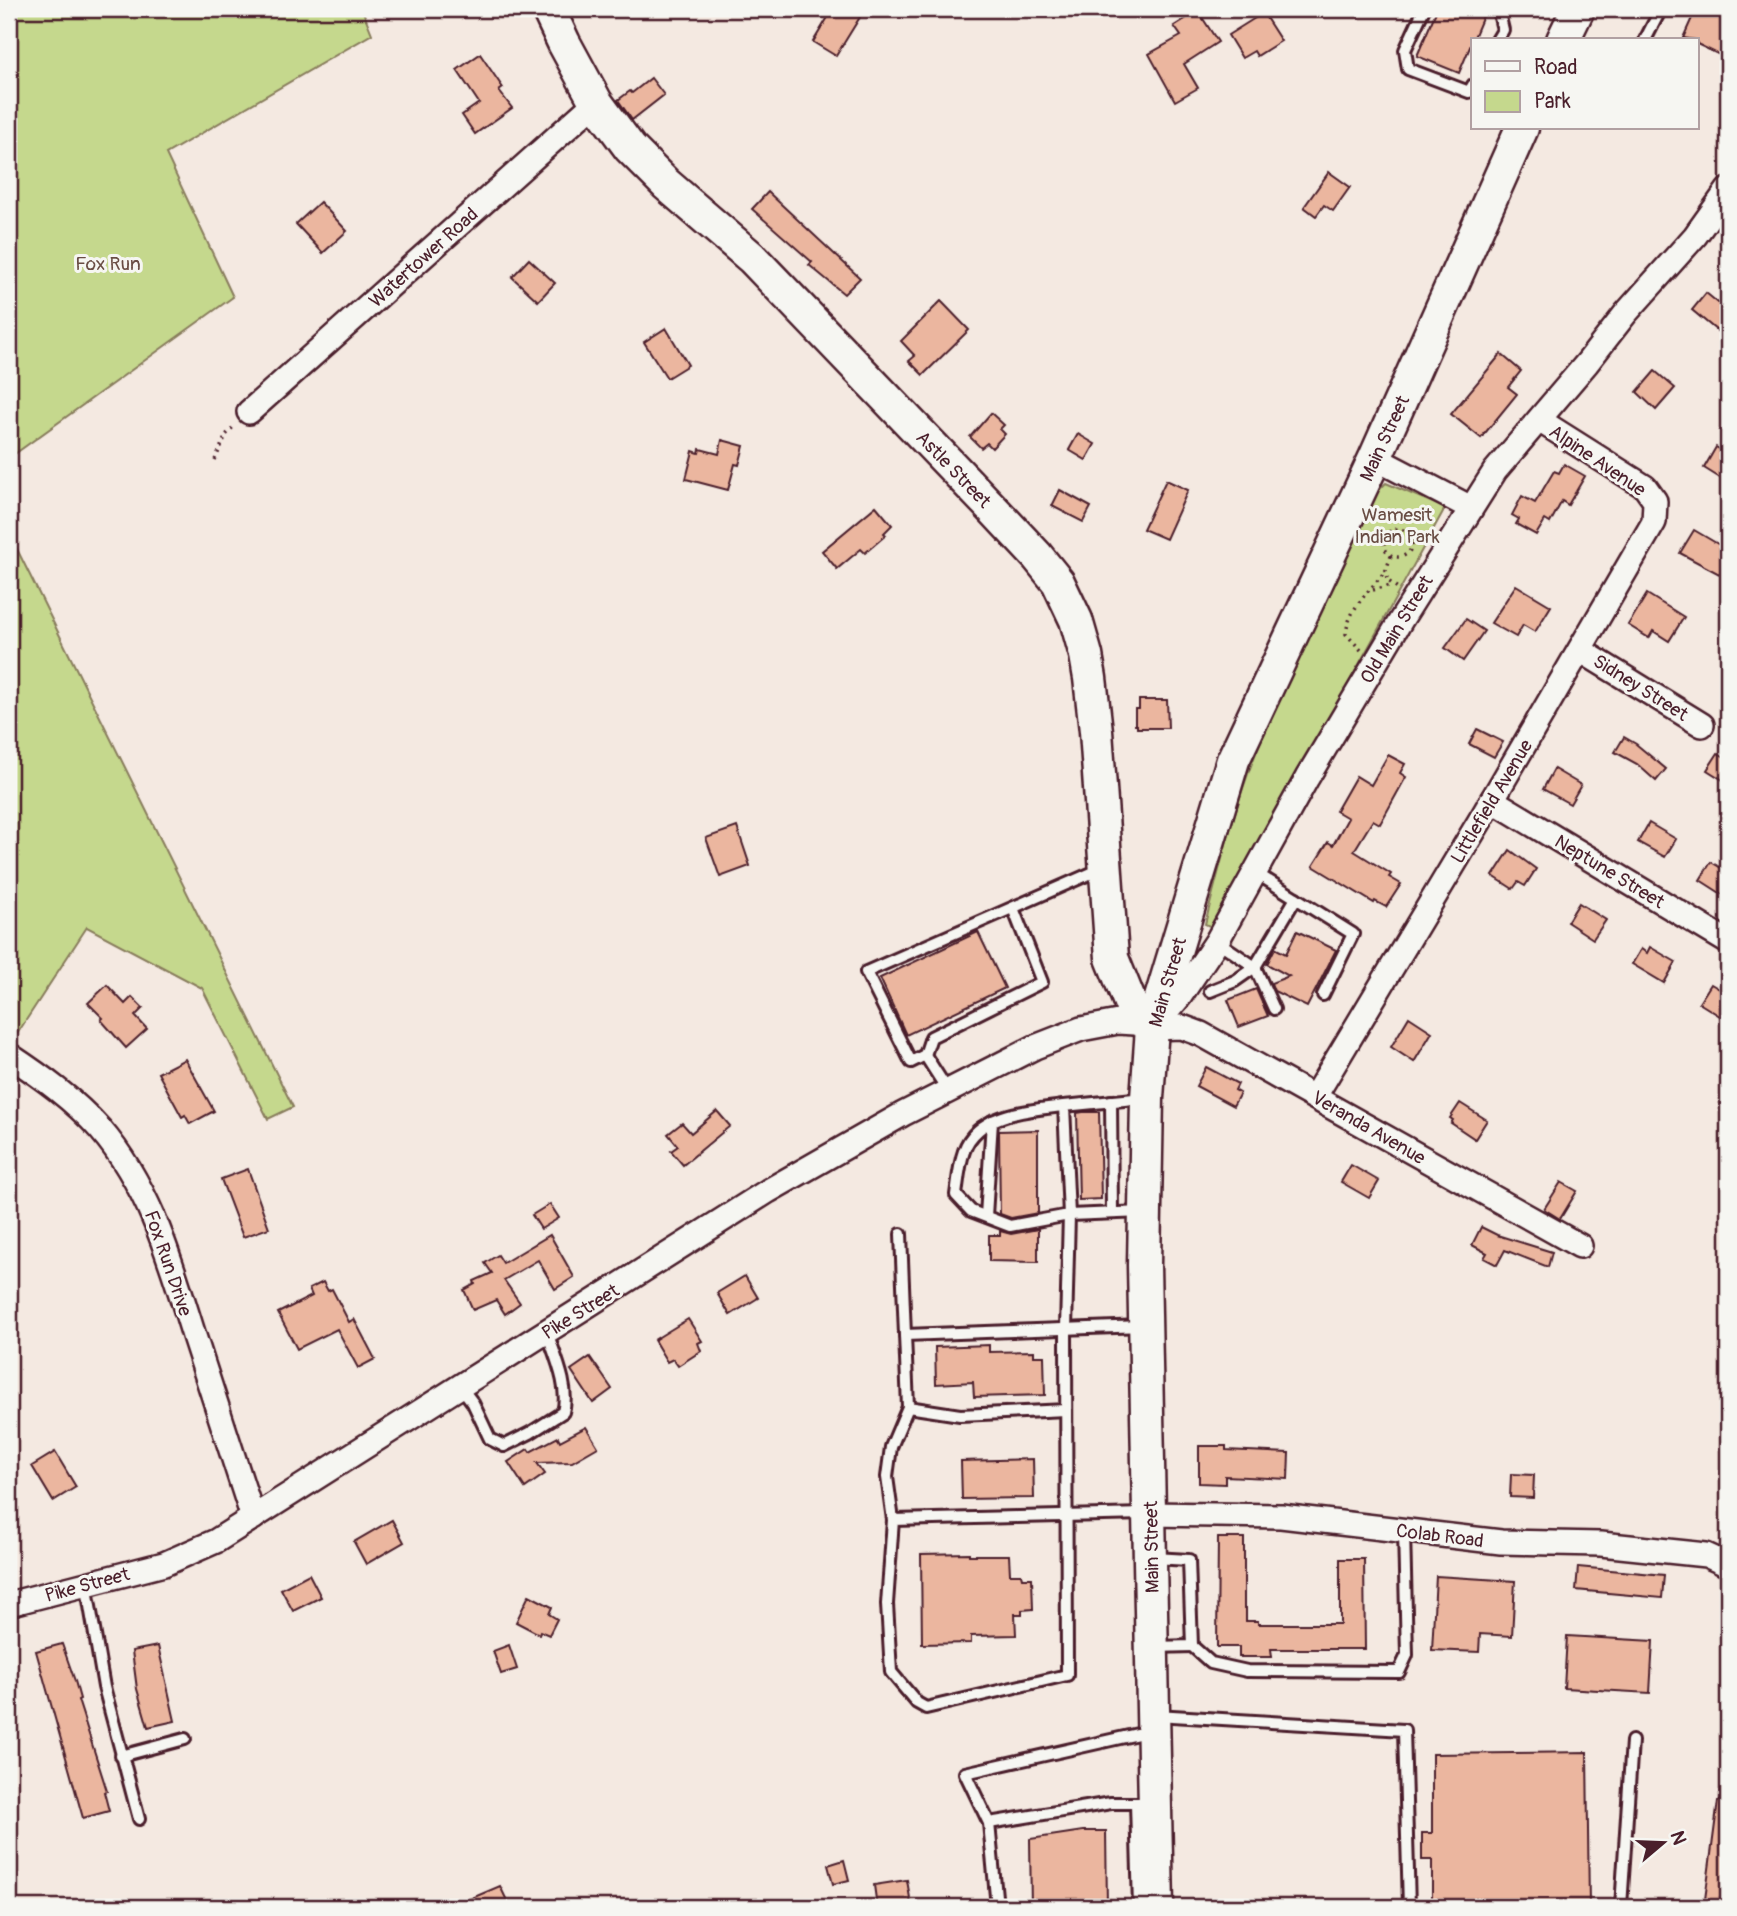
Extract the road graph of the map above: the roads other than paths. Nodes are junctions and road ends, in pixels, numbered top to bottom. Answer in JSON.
{"nodes":[{"id":1,"x":548,"y":9,"type":"edge"},
{"id":2,"x":1424,"y":9,"type":"edge"},
{"id":3,"x":1498,"y":9,"type":"edge"},
{"id":4,"x":1578,"y":9,"type":"edge"},
{"id":5,"x":1661,"y":9,"type":"edge"},
{"id":6,"x":1498,"y":38,"type":"edge"},
{"id":7,"x":1564,"y":38,"type":"edge"},
{"id":8,"x":1646,"y":38,"type":"edge"},
{"id":9,"x":1471,"y":88,"type":"edge"},
{"id":10,"x":596,"y":102,"type":"junction"},
{"id":11,"x":1521,"y":130,"type":"edge"},
{"id":12,"x":1728,"y":190,"type":"edge"},
{"id":13,"x":249,"y":412,"type":"road end"},
{"id":14,"x":1539,"y":420,"type":"junction"},
{"id":15,"x":1375,"y":458,"type":"junction"},
{"id":16,"x":1655,"y":501,"type":"joint"},
{"id":17,"x":1471,"y":508,"type":"junction"},
{"id":18,"x":1580,"y":650,"type":"junction"},
{"id":19,"x":1702,"y":725,"type":"dead end"},
{"id":20,"x":1492,"y":800,"type":"junction"},
{"id":21,"x":1105,"y":867,"type":"junction"},
{"id":22,"x":1256,"y":873,"type":"junction"},
{"id":23,"x":1296,"y":898,"type":"junction"},
{"id":24,"x":1013,"y":908,"type":"junction"},
{"id":25,"x":1217,"y":941,"type":"junction"},
{"id":26,"x":1728,"y":942,"type":"edge"},
{"id":27,"x":1255,"y":967,"type":"junction"},
{"id":28,"x":1210,"y":991,"type":"dead end"},
{"id":29,"x":1323,"y":995,"type":"dead end"},
{"id":30,"x":1274,"y":1009,"type":"dead end"},
{"id":31,"x":1152,"y":1028,"type":"junction"},
{"id":32,"x":9,"y":1055,"type":"edge"},
{"id":33,"x":925,"y":1055,"type":"junction"},
{"id":34,"x":948,"y":1091,"type":"junction"},
{"id":35,"x":1315,"y":1096,"type":"junction"},
{"id":36,"x":1147,"y":1098,"type":"junction"},
{"id":37,"x":1111,"y":1101,"type":"junction"},
{"id":38,"x":1064,"y":1106,"type":"junction"},
{"id":39,"x":992,"y":1121,"type":"junction"},
{"id":40,"x":1145,"y":1212,"type":"junction"},
{"id":41,"x":1112,"y":1213,"type":"junction"},
{"id":42,"x":1069,"y":1215,"type":"junction"},
{"id":43,"x":986,"y":1216,"type":"junction"},
{"id":44,"x":901,"y":1234,"type":"dead end"},
{"id":45,"x":1580,"y":1246,"type":"dead end"},
{"id":46,"x":1146,"y":1326,"type":"junction"},
{"id":47,"x":1066,"y":1329,"type":"junction"},
{"id":48,"x":547,"y":1332,"type":"junction"},
{"id":49,"x":905,"y":1335,"type":"junction"},
{"id":50,"x":461,"y":1387,"type":"junction"},
{"id":51,"x":908,"y":1407,"type":"junction"},
{"id":52,"x":1066,"y":1410,"type":"junction"},
{"id":53,"x":1150,"y":1514,"type":"junction"},
{"id":54,"x":1067,"y":1516,"type":"junction"},
{"id":55,"x":253,"y":1518,"type":"junction"},
{"id":56,"x":893,"y":1520,"type":"junction"},
{"id":57,"x":1404,"y":1531,"type":"junction"},
{"id":58,"x":1151,"y":1558,"type":"junction"},
{"id":59,"x":1728,"y":1565,"type":"edge"},
{"id":60,"x":86,"y":1583,"type":"junction"},
{"id":61,"x":9,"y":1604,"type":"edge"},
{"id":62,"x":1192,"y":1646,"type":"junction"},
{"id":63,"x":1152,"y":1647,"type":"junction"},
{"id":64,"x":1153,"y":1722,"type":"junction"},
{"id":65,"x":184,"y":1739,"type":"dead end"},
{"id":66,"x":1632,"y":1741,"type":"dead end"},
{"id":67,"x":121,"y":1756,"type":"junction"},
{"id":68,"x":1145,"y":1803,"type":"junction"},
{"id":69,"x":139,"y":1819,"type":"dead end"},
{"id":70,"x":989,"y":1824,"type":"junction"},
{"id":71,"x":997,"y":1907,"type":"edge"},
{"id":72,"x":1139,"y":1907,"type":"edge"},
{"id":73,"x":1157,"y":1907,"type":"edge"},
{"id":74,"x":1409,"y":1907,"type":"edge"},
{"id":75,"x":1621,"y":1907,"type":"edge"}],
"edges":[{"from":1,"to":10,"type":"main road","name":"Astle Street"},
{"from":2,"to":9,"type":"lane"},
{"from":3,"to":6,"type":"lane"},
{"from":4,"to":7,"type":"main road"},
{"from":5,"to":8,"type":"lane"},
{"from":10,"to":13,"type":"street","name":"Watertower Road"},
{"from":10,"to":21,"type":"main road","name":"Astle Street"},
{"from":11,"to":15,"type":"main road","name":"Main Street"},
{"from":12,"to":14,"type":"street","name":"Old Main Street"},
{"from":14,"to":16,"type":"street","name":"Alpine Avenue"},
{"from":14,"to":17,"type":"street","name":"Old Main Street"},
{"from":15,"to":17,"type":"street"},
{"from":15,"to":31,"type":"main road","name":"Main Street"},
{"from":16,"to":18,"type":"street","name":"Littlefield Avenue"},
{"from":17,"to":22,"type":"street","name":"Old Main Street"},
{"from":18,"to":19,"type":"street","name":"Sidney Street"},
{"from":18,"to":20,"type":"street","name":"Littlefield Avenue"},
{"from":20,"to":26,"type":"street","name":"Neptune Street"},
{"from":20,"to":35,"type":"street","name":"Littlefield Avenue"},
{"from":21,"to":24,"type":"lane"},
{"from":21,"to":31,"type":"main road","name":"Astle Street"},
{"from":22,"to":23,"type":"lane"},
{"from":22,"to":25,"type":"street","name":"Old Main Street"},
{"from":23,"to":27,"type":"lane"},
{"from":23,"to":29,"type":"lane"},
{"from":24,"to":33,"type":"lane"},
{"from":24,"to":33,"type":"lane"},
{"from":25,"to":27,"type":"lane"},
{"from":25,"to":31,"type":"street","name":"Old Main Street"},
{"from":27,"to":28,"type":"lane"},
{"from":27,"to":30,"type":"lane"},
{"from":31,"to":34,"type":"street","name":"Pike Street"},
{"from":31,"to":35,"type":"street","name":"Veranda Avenue"},
{"from":31,"to":36,"type":"main road","name":"Main Street"},
{"from":32,"to":55,"type":"street","name":"Fox Run Drive"},
{"from":33,"to":34,"type":"lane"},
{"from":34,"to":48,"type":"street","name":"Pike Street"},
{"from":35,"to":45,"type":"street","name":"Veranda Avenue"},
{"from":36,"to":37,"type":"lane"},
{"from":36,"to":40,"type":"main road","name":"Main Street"},
{"from":37,"to":38,"type":"lane"},
{"from":37,"to":41,"type":"lane"},
{"from":38,"to":39,"type":"lane"},
{"from":38,"to":42,"type":"lane"},
{"from":39,"to":43,"type":"lane"},
{"from":39,"to":43,"type":"lane"},
{"from":40,"to":41,"type":"lane"},
{"from":40,"to":46,"type":"main road","name":"Main Street"},
{"from":41,"to":42,"type":"lane"},
{"from":42,"to":43,"type":"lane"},
{"from":42,"to":47,"type":"lane"},
{"from":44,"to":49,"type":"lane"},
{"from":46,"to":47,"type":"lane"},
{"from":46,"to":53,"type":"main road","name":"Main Street"},
{"from":47,"to":49,"type":"lane"},
{"from":47,"to":52,"type":"lane"},
{"from":48,"to":50,"type":"street","name":"Pike Street"},
{"from":48,"to":50,"type":"lane"},
{"from":49,"to":51,"type":"lane"},
{"from":50,"to":55,"type":"street","name":"Pike Street"},
{"from":51,"to":52,"type":"lane"},
{"from":51,"to":56,"type":"lane"},
{"from":52,"to":54,"type":"lane"},
{"from":53,"to":54,"type":"lane"},
{"from":53,"to":57,"type":"street","name":"Colab Road"},
{"from":53,"to":58,"type":"main road","name":"Main Street"},
{"from":54,"to":56,"type":"lane"},
{"from":54,"to":56,"type":"lane"},
{"from":55,"to":60,"type":"street","name":"Pike Street"},
{"from":57,"to":59,"type":"street","name":"Colab Road"},
{"from":57,"to":62,"type":"lane"},
{"from":58,"to":62,"type":"lane"},
{"from":58,"to":63,"type":"main road","name":"Main Street"},
{"from":60,"to":61,"type":"street","name":"Pike Street"},
{"from":60,"to":67,"type":"lane"},
{"from":62,"to":63,"type":"lane"},
{"from":63,"to":64,"type":"main road","name":"Main Street"},
{"from":64,"to":68,"type":"main road","name":"Main Street"},
{"from":64,"to":70,"type":"lane"},
{"from":64,"to":74,"type":"lane"},
{"from":65,"to":67,"type":"lane"},
{"from":66,"to":75,"type":"lane"},
{"from":67,"to":69,"type":"lane"},
{"from":68,"to":70,"type":"lane"},
{"from":68,"to":72,"type":"lane"},
{"from":68,"to":73,"type":"main road","name":"Main Street"},
{"from":70,"to":71,"type":"lane"}]}
